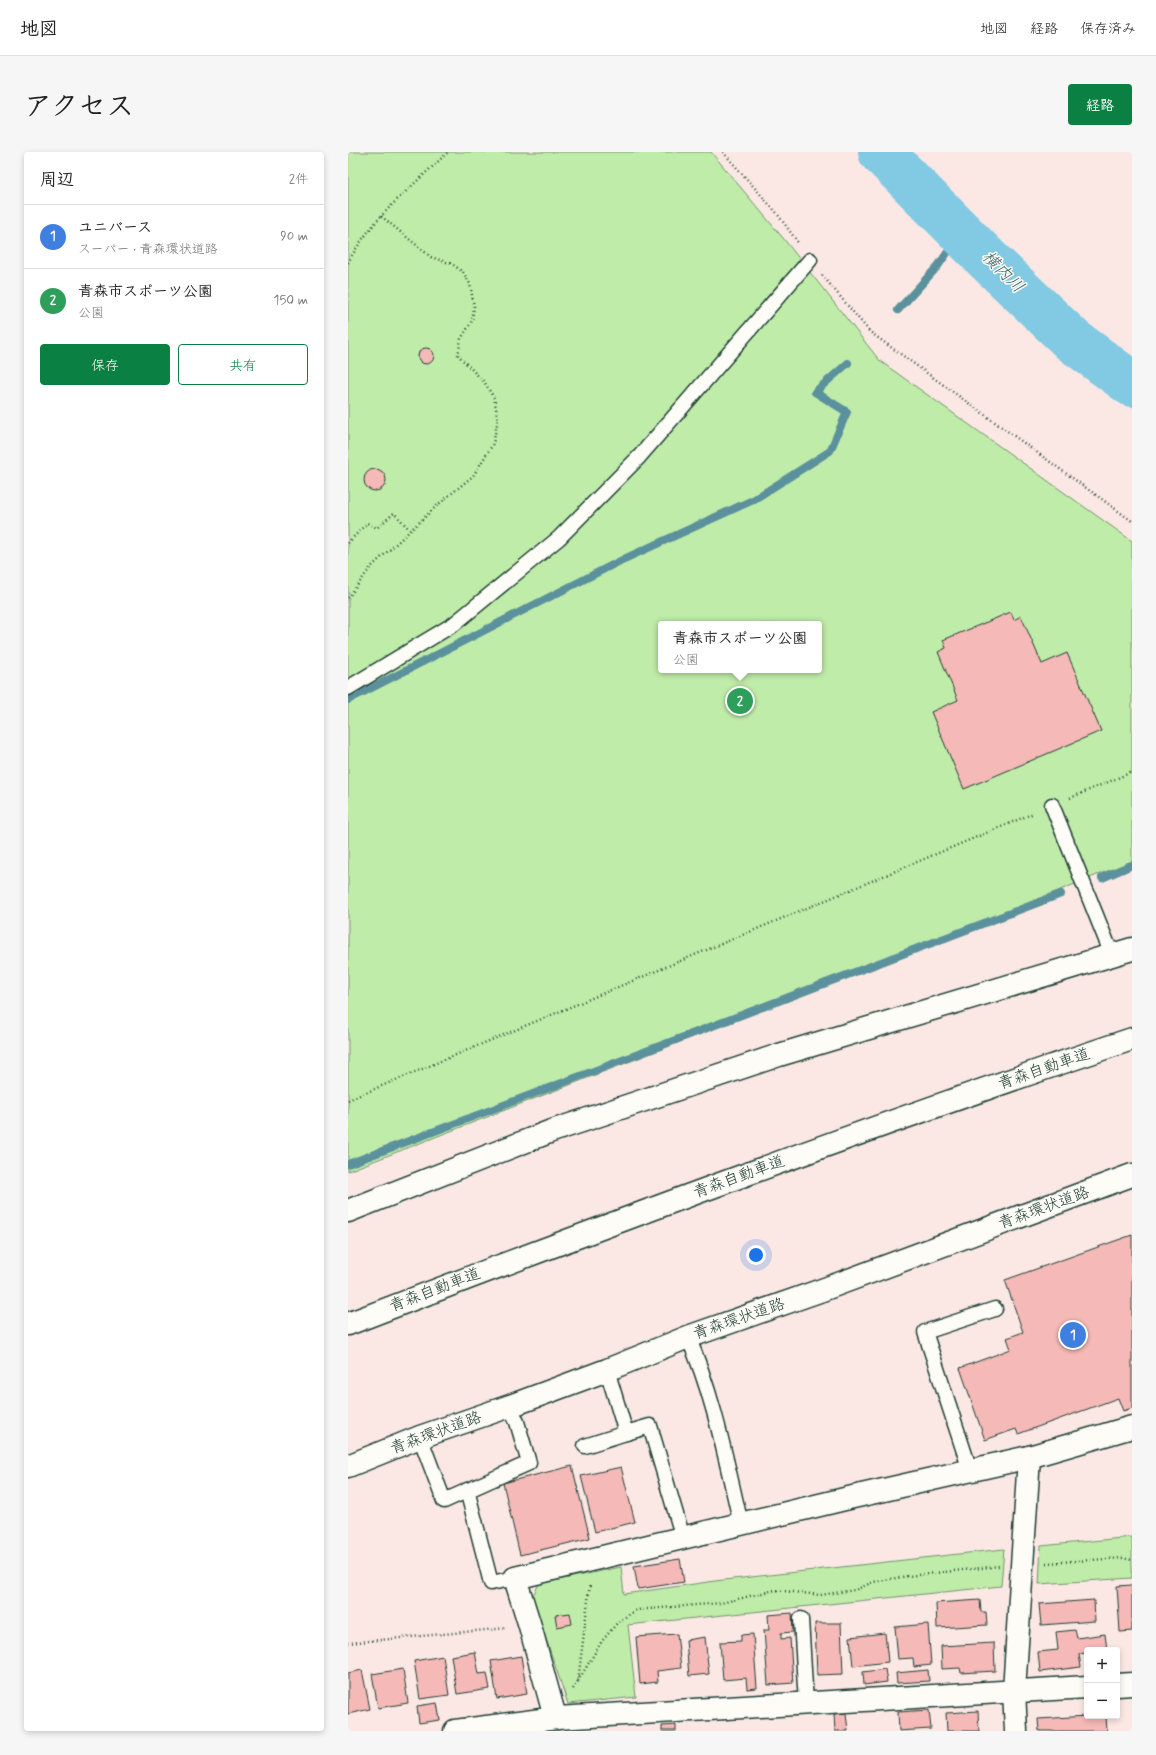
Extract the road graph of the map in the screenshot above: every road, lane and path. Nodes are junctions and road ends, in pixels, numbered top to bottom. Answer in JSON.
{"nodes":[{"id":1,"x":448,"y":152,"type":"edge"},
{"id":2,"x":723,"y":152,"type":"edge"},
{"id":3,"x":381,"y":216,"type":"junction"},
{"id":4,"x":810,"y":260,"type":"junction"},
{"id":5,"x":348,"y":263,"type":"edge"},
{"id":6,"x":1132,"y":521,"type":"edge"},
{"id":7,"x":410,"y":530,"type":"junction"},
{"id":8,"x":348,"y":543,"type":"edge"},
{"id":9,"x":348,"y":598,"type":"edge"},
{"id":10,"x":348,"y":688,"type":"edge"},
{"id":11,"x":1132,"y":772,"type":"edge"},
{"id":12,"x":1052,"y":805,"type":"junction"},
{"id":13,"x":1122,"y":952,"type":"edge"},
{"id":14,"x":1132,"y":1039,"type":"edge"},
{"id":15,"x":348,"y":1100,"type":"edge"},
{"id":16,"x":1132,"y":1175,"type":"edge"},
{"id":17,"x":348,"y":1211,"type":"edge"},
{"id":18,"x":995,"y":1309,"type":"dead end"},
{"id":19,"x":348,"y":1324,"type":"edge"},
{"id":20,"x":688,"y":1337,"type":"junction"},
{"id":21,"x":607,"y":1370,"type":"junction"},
{"id":22,"x":510,"y":1406,"type":"junction"},
{"id":23,"x":1132,"y":1427,"type":"edge"},
{"id":24,"x":626,"y":1433,"type":"junction"},
{"id":25,"x":420,"y":1437,"type":"junction"},
{"id":26,"x":585,"y":1446,"type":"dead end"},
{"id":27,"x":1029,"y":1457,"type":"junction"},
{"id":28,"x":348,"y":1466,"type":"edge"},
{"id":29,"x":970,"y":1470,"type":"junction"},
{"id":30,"x":467,"y":1490,"type":"junction"},
{"id":31,"x":741,"y":1524,"type":"junction"},
{"id":32,"x":683,"y":1538,"type":"junction"},
{"id":33,"x":593,"y":1560,"type":"junction"},
{"id":34,"x":1132,"y":1560,"type":"edge"},
{"id":35,"x":1022,"y":1564,"type":"junction"},
{"id":36,"x":515,"y":1578,"type":"junction"},
{"id":37,"x":801,"y":1619,"type":"dead end"},
{"id":38,"x":530,"y":1626,"type":"junction"},
{"id":39,"x":348,"y":1643,"type":"edge"},
{"id":40,"x":578,"y":1681,"type":"junction"},
{"id":41,"x":1132,"y":1684,"type":"edge"},
{"id":42,"x":1120,"y":1685,"type":"edge"},
{"id":43,"x":1084,"y":1687,"type":"edge"},
{"id":44,"x":1014,"y":1691,"type":"junction"},
{"id":45,"x":806,"y":1704,"type":"junction"},
{"id":46,"x":562,"y":1719,"type":"edge"},
{"id":47,"x":455,"y":1731,"type":"edge"},
{"id":48,"x":1016,"y":1731,"type":"edge"}],
"edges":[{"from":1,"to":3,"type":"path"},
{"from":2,"to":4,"type":"path"},
{"from":3,"to":5,"type":"path"},
{"from":3,"to":7,"type":"path"},
{"from":4,"to":6,"type":"path"},
{"from":4,"to":10,"type":"lane"},
{"from":7,"to":8,"type":"path"},
{"from":7,"to":9,"type":"path"},
{"from":11,"to":12,"type":"path"},
{"from":12,"to":13,"type":"lane"},
{"from":12,"to":15,"type":"path"},
{"from":13,"to":17,"type":"main road"},
{"from":14,"to":19,"type":"main road","name":"青森自動車道"},
{"from":16,"to":20,"type":"main road","name":"青森環状道路"},
{"from":18,"to":29,"type":"lane"},
{"from":20,"to":21,"type":"main road","name":"青森環状道路"},
{"from":20,"to":31,"type":"lane"},
{"from":21,"to":22,"type":"main road","name":"青森環状道路"},
{"from":21,"to":24,"type":"lane"},
{"from":22,"to":25,"type":"main road","name":"青森環状道路"},
{"from":22,"to":30,"type":"lane"},
{"from":23,"to":27,"type":"main road"},
{"from":24,"to":26,"type":"lane"},
{"from":24,"to":32,"type":"lane"},
{"from":25,"to":28,"type":"main road","name":"青森環状道路"},
{"from":25,"to":30,"type":"lane"},
{"from":27,"to":29,"type":"main road"},
{"from":27,"to":35,"type":"main road"},
{"from":29,"to":31,"type":"main road"},
{"from":30,"to":36,"type":"lane"},
{"from":31,"to":32,"type":"main road"},
{"from":32,"to":33,"type":"main road"},
{"from":33,"to":36,"type":"main road"},
{"from":33,"to":40,"type":"path"},
{"from":34,"to":35,"type":"path"},
{"from":35,"to":40,"type":"path"},
{"from":35,"to":44,"type":"main road"},
{"from":36,"to":38,"type":"main road"},
{"from":37,"to":45,"type":"lane"},
{"from":38,"to":39,"type":"path"},
{"from":38,"to":46,"type":"main road"},
{"from":40,"to":46,"type":"path"},
{"from":41,"to":42,"type":"main road"},
{"from":43,"to":44,"type":"main road"},
{"from":44,"to":45,"type":"main road"},
{"from":44,"to":48,"type":"main road"},
{"from":45,"to":46,"type":"main road"},
{"from":46,"to":47,"type":"main road"}]}
